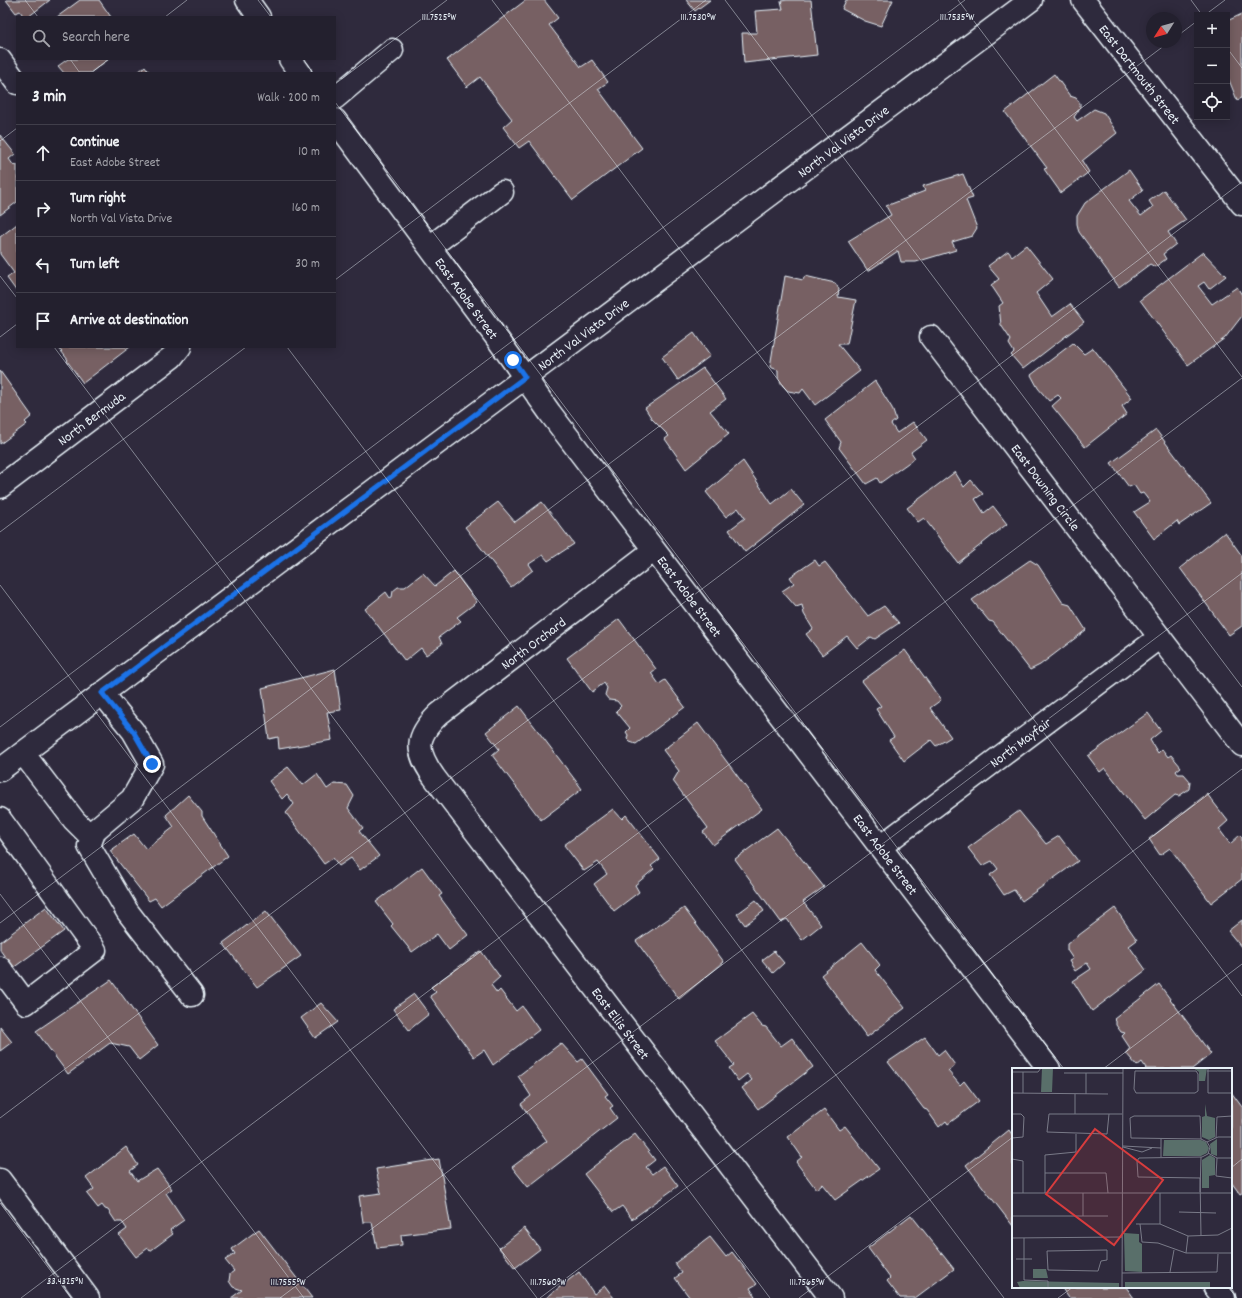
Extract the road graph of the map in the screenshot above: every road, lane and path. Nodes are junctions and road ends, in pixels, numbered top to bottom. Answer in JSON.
{"nodes":[{"id":1,"x":247,"y":0,"type":"edge"},
{"id":2,"x":1032,"y":0,"type":"edge"},
{"id":3,"x":1083,"y":0,"type":"edge"},
{"id":4,"x":258,"y":16,"type":"edge"},
{"id":5,"x":392,"y":50,"type":"dead end"},
{"id":6,"x":0,"y":60,"type":"edge"},
{"id":7,"x":291,"y":60,"type":"edge"},
{"id":8,"x":299,"y":72,"type":"edge"},
{"id":9,"x":16,"y":82,"type":"edge"},
{"id":10,"x":336,"y":97,"type":"edge"},
{"id":11,"x":336,"y":121,"type":"edge"},
{"id":12,"x":502,"y":192,"type":"dead end"},
{"id":13,"x":1242,"y":204,"type":"edge"},
{"id":14,"x":430,"y":247,"type":"junction"},
{"id":15,"x":931,"y":337,"type":"dead end"},
{"id":16,"x":179,"y":348,"type":"edge"},
{"id":17,"x":525,"y":377,"type":"junction"},
{"id":18,"x":0,"y":488,"type":"edge"},
{"id":19,"x":654,"y":550,"type":"junction"},
{"id":20,"x":1160,"y":637,"type":"junction"},
{"id":21,"x":102,"y":693,"type":"junction"},
{"id":22,"x":420,"y":743,"type":"joint"},
{"id":23,"x":1242,"y":745,"type":"edge"},
{"id":24,"x":23,"y":753,"type":"junction"},
{"id":25,"x":0,"y":770,"type":"edge"},
{"id":26,"x":0,"y":819,"type":"edge"},
{"id":27,"x":92,"y":838,"type":"junction"},
{"id":28,"x":880,"y":847,"type":"junction"},
{"id":29,"x":0,"y":968,"type":"edge"},
{"id":30,"x":192,"y":995,"type":"dead end"},
{"id":31,"x":1048,"y":1068,"type":"edge"},
{"id":32,"x":0,"y":1180,"type":"edge"},
{"id":33,"x":1216,"y":1288,"type":"edge"},
{"id":34,"x":88,"y":1298,"type":"edge"},
{"id":35,"x":831,"y":1298,"type":"edge"},
{"id":36,"x":1224,"y":1298,"type":"edge"}],
"edges":[{"from":1,"to":4,"type":"street"},
{"from":2,"to":17,"type":"street","name":"North Val Vista Drive"},
{"from":3,"to":13,"type":"street","name":"East Dartmouth Street"},
{"from":5,"to":10,"type":"street"},
{"from":6,"to":9,"type":"street"},
{"from":7,"to":8,"type":"street"},
{"from":11,"to":14,"type":"street","name":"East Adobe Street"},
{"from":12,"to":14,"type":"street"},
{"from":14,"to":17,"type":"street","name":"East Adobe Street"},
{"from":15,"to":20,"type":"street","name":"East Downing Circle"},
{"from":16,"to":18,"type":"street","name":"North Bermuda"},
{"from":17,"to":19,"type":"street","name":"East Adobe Street"},
{"from":17,"to":21,"type":"street","name":"North Val Vista Drive"},
{"from":19,"to":22,"type":"street","name":"North Orchard"},
{"from":19,"to":28,"type":"street","name":"East Adobe Street"},
{"from":20,"to":23,"type":"street","name":"East Downing Circle"},
{"from":20,"to":28,"type":"street","name":"North Mayfair"},
{"from":21,"to":24,"type":"street","name":"North Val Vista Drive"},
{"from":21,"to":27,"type":"street"},
{"from":22,"to":35,"type":"street","name":"East Ellis Street"},
{"from":24,"to":25,"type":"street","name":"North Val Vista Drive"},
{"from":24,"to":27,"type":"street"},
{"from":26,"to":29,"type":"street"},
{"from":27,"to":30,"type":"street"},
{"from":28,"to":31,"type":"street","name":"East Adobe Street"},
{"from":32,"to":34,"type":"street"},
{"from":33,"to":36,"type":"street"}]}
